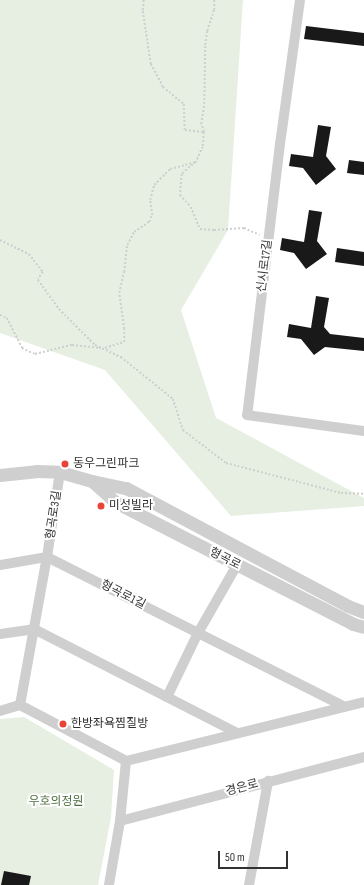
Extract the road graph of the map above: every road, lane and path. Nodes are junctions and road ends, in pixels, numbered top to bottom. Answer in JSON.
{"nodes":[{"id":1,"x":144,"y":0,"type":"edge"},
{"id":2,"x":214,"y":0,"type":"edge"},
{"id":3,"x":300,"y":0,"type":"edge"},
{"id":4,"x":204,"y":132,"type":"junction"},
{"id":5,"x":196,"y":162,"type":"junction"},
{"id":6,"x":0,"y":240,"type":"edge"},
{"id":7,"x":268,"y":244,"type":"junction"},
{"id":8,"x":0,"y":315,"type":"edge"},
{"id":9,"x":104,"y":349,"type":"junction"},
{"id":10,"x":364,"y":431,"type":"edge"},
{"id":11,"x":60,"y":472,"type":"junction"},
{"id":12,"x":0,"y":475,"type":"edge"},
{"id":13,"x":92,"y":482,"type":"junction"},
{"id":14,"x":364,"y":494,"type":"edge"},
{"id":15,"x":47,"y":557,"type":"junction"},
{"id":16,"x":0,"y":565,"type":"edge"},
{"id":17,"x":237,"y":565,"type":"junction"},
{"id":18,"x":364,"y":612,"type":"edge"},
{"id":19,"x":364,"y":627,"type":"edge"},
{"id":20,"x":34,"y":629,"type":"junction"},
{"id":21,"x":198,"y":633,"type":"junction"},
{"id":22,"x":0,"y":634,"type":"edge"},
{"id":23,"x":167,"y":697,"type":"junction"},
{"id":24,"x":364,"y":702,"type":"edge"},
{"id":25,"x":20,"y":705,"type":"junction"},
{"id":26,"x":343,"y":706,"type":"junction"},
{"id":27,"x":0,"y":711,"type":"edge"},
{"id":28,"x":237,"y":733,"type":"junction"},
{"id":29,"x":364,"y":756,"type":"edge"},
{"id":30,"x":126,"y":761,"type":"junction"},
{"id":31,"x":268,"y":781,"type":"junction"},
{"id":32,"x":120,"y":821,"type":"junction"},
{"id":33,"x":108,"y":885,"type":"edge"},
{"id":34,"x":249,"y":885,"type":"edge"}],
"edges":[{"from":1,"to":4,"type":"path"},
{"from":2,"to":4,"type":"path"},
{"from":3,"to":7,"type":"street","name":"신시로17길"},
{"from":4,"to":5,"type":"path"},
{"from":5,"to":7,"type":"path"},
{"from":5,"to":9,"type":"path"},
{"from":6,"to":9,"type":"path"},
{"from":7,"to":10,"type":"street","name":"신시로17길"},
{"from":8,"to":9,"type":"path"},
{"from":9,"to":14,"type":"path"},
{"from":11,"to":12,"type":"street","name":"형곡로"},
{"from":11,"to":13,"type":"street","name":"형곡로"},
{"from":11,"to":15,"type":"street","name":"형곡로3길"},
{"from":13,"to":17,"type":"street","name":"형곡로"},
{"from":13,"to":18,"type":"street","name":"형곡로"},
{"from":15,"to":16,"type":"street"},
{"from":15,"to":20,"type":"street","name":"형곡로3길"},
{"from":15,"to":21,"type":"street","name":"형곡로1길"},
{"from":17,"to":19,"type":"street","name":"형곡로"},
{"from":17,"to":21,"type":"street"},
{"from":20,"to":22,"type":"street"},
{"from":20,"to":23,"type":"street"},
{"from":20,"to":25,"type":"street","name":"형곡로3길"},
{"from":21,"to":23,"type":"street"},
{"from":21,"to":26,"type":"street"},
{"from":23,"to":28,"type":"street"},
{"from":24,"to":26,"type":"street"},
{"from":25,"to":27,"type":"street"},
{"from":25,"to":30,"type":"street"},
{"from":26,"to":28,"type":"street"},
{"from":28,"to":30,"type":"street"},
{"from":29,"to":31,"type":"street","name":"경은로"},
{"from":30,"to":32,"type":"street"},
{"from":31,"to":32,"type":"street","name":"경은로"},
{"from":31,"to":34,"type":"street"},
{"from":32,"to":33,"type":"street"}]}
